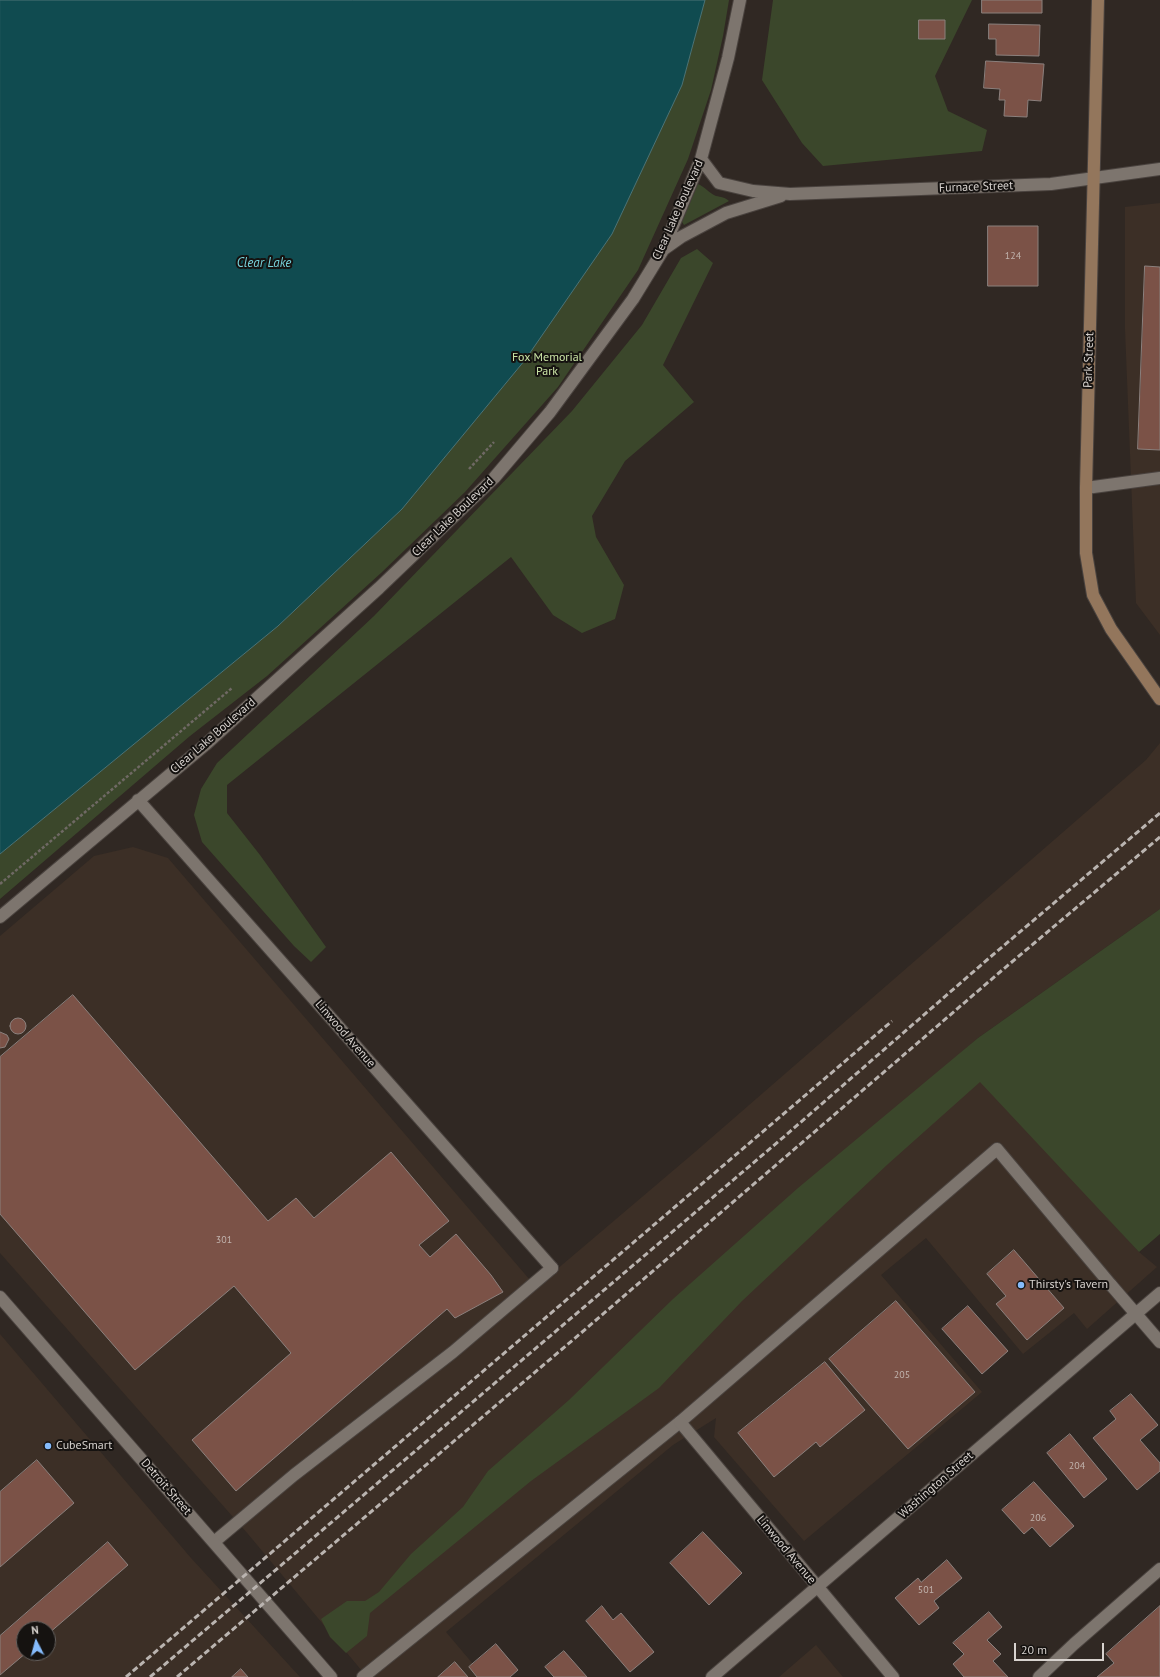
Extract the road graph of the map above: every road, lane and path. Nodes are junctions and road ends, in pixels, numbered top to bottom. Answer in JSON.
{"nodes":[{"id":1,"x":740,"y":0,"type":"edge"},
{"id":2,"x":1098,"y":0,"type":"edge"},
{"id":3,"x":701,"y":159,"type":"junction"},
{"id":4,"x":1160,"y":169,"type":"edge"},
{"id":5,"x":1095,"y":178,"type":"junction"},
{"id":6,"x":790,"y":194,"type":"junction"},
{"id":7,"x":663,"y":250,"type":"junction"},
{"id":8,"x":494,"y":441,"type":"dead end"},
{"id":9,"x":464,"y":474,"type":"dead end"},
{"id":10,"x":1160,"y":478,"type":"edge"},
{"id":11,"x":1086,"y":488,"type":"junction"},
{"id":12,"x":233,"y":688,"type":"dead end"},
{"id":13,"x":1160,"y":699,"type":"edge"},
{"id":14,"x":138,"y":800,"type":"junction"},
{"id":15,"x":0,"y":884,"type":"edge"},
{"id":16,"x":0,"y":917,"type":"edge"},
{"id":17,"x":1160,"y":1293,"type":"edge"},
{"id":18,"x":0,"y":1297,"type":"edge"},
{"id":19,"x":1136,"y":1314,"type":"junction"},
{"id":20,"x":1160,"y":1342,"type":"edge"},
{"id":21,"x":680,"y":1422,"type":"junction"},
{"id":22,"x":214,"y":1542,"type":"junction"},
{"id":23,"x":1160,"y":1569,"type":"edge"},
{"id":24,"x":817,"y":1587,"type":"junction"},
{"id":25,"x":331,"y":1677,"type":"edge"},
{"id":26,"x":363,"y":1677,"type":"edge"},
{"id":27,"x":712,"y":1677,"type":"edge"},
{"id":28,"x":893,"y":1677,"type":"edge"},
{"id":29,"x":1039,"y":1677,"type":"edge"}],
"edges":[{"from":1,"to":3,"type":"street","name":"Clear Lake Boulevard"},
{"from":2,"to":5,"type":"street","name":"Park Street"},
{"from":3,"to":6,"type":"street","name":"Furnace Street"},
{"from":3,"to":7,"type":"street","name":"Clear Lake Boulevard"},
{"from":4,"to":5,"type":"street","name":"Furnace Street"},
{"from":5,"to":6,"type":"street","name":"Furnace Street"},
{"from":5,"to":11,"type":"street","name":"Park Street"},
{"from":6,"to":7,"type":"street","name":"Furnace Street"},
{"from":7,"to":14,"type":"street","name":"Clear Lake Boulevard"},
{"from":8,"to":9,"type":"path"},
{"from":10,"to":11,"type":"street"},
{"from":11,"to":13,"type":"street","name":"Park Street"},
{"from":12,"to":15,"type":"path"},
{"from":14,"to":16,"type":"street","name":"Clear Lake Boulevard"},
{"from":14,"to":22,"type":"street","name":"Linwood Avenue"},
{"from":17,"to":19,"type":"street","name":"Washington Street"},
{"from":18,"to":22,"type":"street","name":"Detroit Street"},
{"from":19,"to":20,"type":"street"},
{"from":19,"to":21,"type":"street"},
{"from":19,"to":24,"type":"street","name":"Washington Street"},
{"from":21,"to":24,"type":"street","name":"Linwood Avenue"},
{"from":21,"to":26,"type":"street"},
{"from":22,"to":25,"type":"street","name":"Detroit Street"},
{"from":23,"to":29,"type":"street"},
{"from":24,"to":27,"type":"street","name":"Washington Street"},
{"from":24,"to":28,"type":"street","name":"Linwood Avenue"}]}
